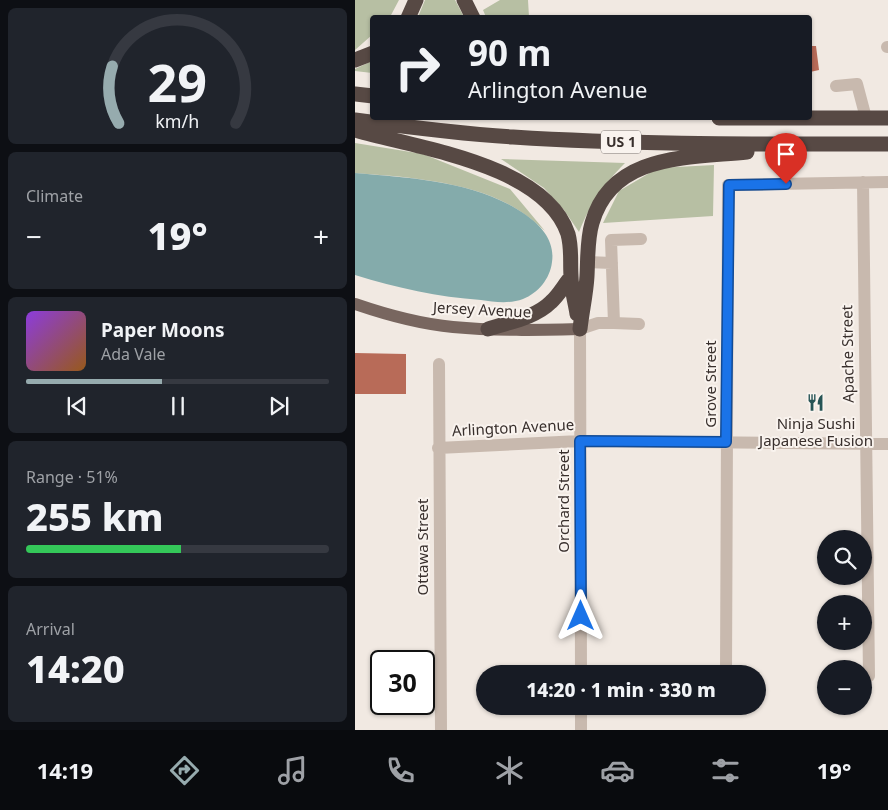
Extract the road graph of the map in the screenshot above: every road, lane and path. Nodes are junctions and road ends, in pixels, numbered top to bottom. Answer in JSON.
{"nodes":[{"id":1,"x":416,"y":0,"type":"edge"},
{"id":2,"x":464,"y":0,"type":"edge"},
{"id":3,"x":409,"y":15,"type":"edge"},
{"id":4,"x":472,"y":15,"type":"edge"},
{"id":5,"x":370,"y":54,"type":"edge"},
{"id":6,"x":355,"y":60,"type":"edge"},
{"id":7,"x":836,"y":86,"type":"dead end"},
{"id":8,"x":355,"y":94,"type":"edge"},
{"id":9,"x":370,"y":96,"type":"edge"},
{"id":10,"x":812,"y":118,"type":"edge"},
{"id":11,"x":866,"y":118,"type":"junction"},
{"id":12,"x":888,"y":118,"type":"edge"},
{"id":13,"x":355,"y":120,"type":"edge"},
{"id":14,"x":355,"y":130,"type":"edge"},
{"id":15,"x":833,"y":144,"type":"junction"},
{"id":16,"x":888,"y":144,"type":"edge"},
{"id":17,"x":863,"y":182,"type":"junction"},
{"id":18,"x":888,"y":182,"type":"edge"},
{"id":19,"x":641,"y":239,"type":"dead end"},
{"id":20,"x":587,"y":262,"type":"junction"},
{"id":21,"x":612,"y":263,"type":"junction"},
{"id":22,"x":571,"y":277,"type":"junction"},
{"id":23,"x":355,"y":304,"type":"edge"},
{"id":24,"x":614,"y":323,"type":"junction"},
{"id":25,"x":639,"y":324,"type":"dead end"},
{"id":26,"x":488,"y":329,"type":"junction"},
{"id":27,"x":580,"y":329,"type":"junction"},
{"id":28,"x":439,"y":364,"type":"dead end"},
{"id":29,"x":580,"y":441,"type":"junction"},
{"id":30,"x":726,"y":442,"type":"junction"},
{"id":31,"x":865,"y":444,"type":"junction"},
{"id":32,"x":888,"y":444,"type":"edge"},
{"id":33,"x":439,"y":448,"type":"junction"},
{"id":34,"x":869,"y":660,"type":"edge"},
{"id":35,"x":581,"y":665,"type":"edge"},
{"id":36,"x":726,"y":665,"type":"edge"},
{"id":37,"x":581,"y":715,"type":"edge"},
{"id":38,"x":441,"y":730,"type":"edge"},
{"id":39,"x":581,"y":730,"type":"edge"}],
"edges":[{"from":1,"to":3,"type":"highway"},
{"from":2,"to":4,"type":"highway"},
{"from":5,"to":6,"type":"highway"},
{"from":7,"to":11,"type":"street"},
{"from":8,"to":9,"type":"highway"},
{"from":10,"to":11,"type":"highway"},
{"from":11,"to":12,"type":"highway"},
{"from":13,"to":15,"type":"highway","number":"US 1"},
{"from":14,"to":22,"type":"highway"},
{"from":15,"to":16,"type":"highway","number":"US 1"},
{"from":15,"to":20,"type":"highway"},
{"from":17,"to":18,"type":"street"},
{"from":17,"to":30,"type":"street","name":"Grove Street"},
{"from":17,"to":31,"type":"street","name":"Apache Street"},
{"from":19,"to":21,"type":"street"},
{"from":20,"to":21,"type":"street"},
{"from":20,"to":27,"type":"highway"},
{"from":21,"to":24,"type":"street"},
{"from":22,"to":26,"type":"highway"},
{"from":22,"to":27,"type":"highway"},
{"from":23,"to":26,"type":"main road","name":"Jersey Avenue"},
{"from":24,"to":25,"type":"street"},
{"from":24,"to":27,"type":"street"},
{"from":26,"to":27,"type":"main road","name":"Jersey Avenue"},
{"from":27,"to":29,"type":"street","name":"Orchard Street"},
{"from":28,"to":33,"type":"street","name":"Ottawa Street"},
{"from":29,"to":30,"type":"street","name":"Arlington Avenue"},
{"from":29,"to":33,"type":"street","name":"Arlington Avenue"},
{"from":29,"to":35,"type":"street","name":"Orchard Street"},
{"from":30,"to":31,"type":"street","name":"Arlington Avenue"},
{"from":30,"to":36,"type":"street","name":"Grove Street"},
{"from":31,"to":32,"type":"street","name":"Arlington Avenue"},
{"from":31,"to":34,"type":"street","name":"Apache Street"},
{"from":33,"to":38,"type":"street","name":"Ottawa Street"},
{"from":37,"to":39,"type":"street"}]}
